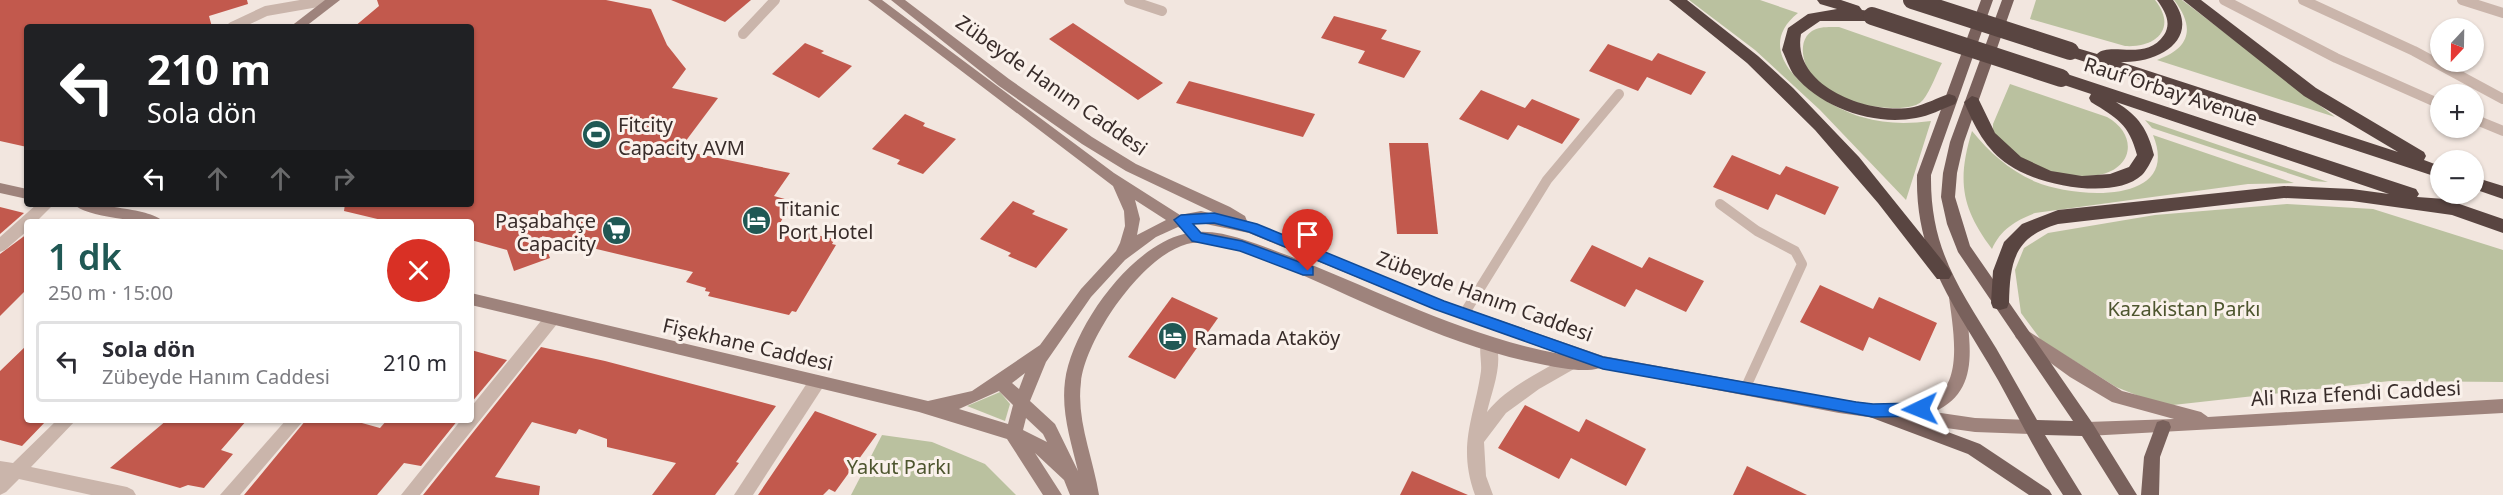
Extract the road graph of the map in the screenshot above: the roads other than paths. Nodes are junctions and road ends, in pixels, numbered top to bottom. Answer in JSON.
{"nodes":[{"id":1,"x":329,"y":0,"type":"edge"},
{"id":2,"x":334,"y":0,"type":"edge"},
{"id":3,"x":775,"y":0,"type":"edge"},
{"id":4,"x":874,"y":0,"type":"edge"},
{"id":5,"x":897,"y":0,"type":"edge"},
{"id":6,"x":1129,"y":0,"type":"edge"},
{"id":7,"x":1677,"y":0,"type":"edge"},
{"id":8,"x":1825,"y":0,"type":"edge"},
{"id":9,"x":1912,"y":0,"type":"edge"},
{"id":10,"x":1987,"y":0,"type":"edge"},
{"id":11,"x":2008,"y":0,"type":"edge"},
{"id":12,"x":2164,"y":0,"type":"edge"},
{"id":13,"x":2191,"y":0,"type":"edge"},
{"id":14,"x":2224,"y":0,"type":"edge"},
{"id":15,"x":2303,"y":0,"type":"edge"},
{"id":16,"x":2462,"y":0,"type":"edge"},
{"id":17,"x":1162,"y":11,"type":"dead end"},
{"id":18,"x":2503,"y":13,"type":"edge"},
{"id":19,"x":1872,"y":16,"type":"junction"},
{"id":20,"x":236,"y":24,"type":"edge"},
{"id":21,"x":300,"y":24,"type":"edge"},
{"id":22,"x":743,"y":34,"type":"dead end"},
{"id":23,"x":2070,"y":51,"type":"junction"},
{"id":24,"x":2061,"y":78,"type":"junction"},
{"id":25,"x":1619,"y":94,"type":"dead end"},
{"id":26,"x":1949,"y":99,"type":"junction"},
{"id":27,"x":2503,"y":99,"type":"edge"},
{"id":28,"x":2430,"y":100,"type":"edge"},
{"id":29,"x":1972,"y":102,"type":"junction"},
{"id":30,"x":2484,"y":123,"type":"edge"},
{"id":31,"x":2503,"y":131,"type":"edge"},
{"id":32,"x":2430,"y":165,"type":"edge"},
{"id":33,"x":2430,"y":168,"type":"edge"},
{"id":34,"x":1110,"y":177,"type":"junction"},
{"id":35,"x":2484,"y":186,"type":"edge"},
{"id":36,"x":0,"y":188,"type":"edge"},
{"id":37,"x":24,"y":193,"type":"edge"},
{"id":38,"x":2503,"y":193,"type":"edge"},
{"id":39,"x":1720,"y":204,"type":"dead end"},
{"id":40,"x":44,"y":207,"type":"edge"},
{"id":41,"x":94,"y":207,"type":"edge"},
{"id":42,"x":2454,"y":209,"type":"junction"},
{"id":43,"x":30,"y":219,"type":"edge"},
{"id":44,"x":144,"y":219,"type":"edge"},
{"id":45,"x":1181,"y":220,"type":"junction"},
{"id":46,"x":24,"y":225,"type":"edge"},
{"id":47,"x":2503,"y":226,"type":"edge"},
{"id":48,"x":1252,"y":228,"type":"junction"},
{"id":49,"x":1197,"y":237,"type":"junction"},
{"id":50,"x":0,"y":246,"type":"edge"},
{"id":51,"x":1120,"y":256,"type":"junction"},
{"id":52,"x":1943,"y":274,"type":"junction"},
{"id":53,"x":1957,"y":297,"type":"junction"},
{"id":54,"x":474,"y":300,"type":"edge"},
{"id":55,"x":2000,"y":303,"type":"junction"},
{"id":56,"x":1464,"y":314,"type":"junction"},
{"id":57,"x":551,"y":320,"type":"junction"},
{"id":58,"x":2019,"y":331,"type":"junction"},
{"id":59,"x":1458,"y":333,"type":"junction"},
{"id":60,"x":1488,"y":344,"type":"junction"},
{"id":61,"x":1046,"y":347,"type":"junction"},
{"id":62,"x":1603,"y":363,"type":"junction"},
{"id":63,"x":1568,"y":364,"type":"junction"},
{"id":64,"x":817,"y":382,"type":"junction"},
{"id":65,"x":1000,"y":382,"type":"junction"},
{"id":66,"x":1745,"y":389,"type":"junction"},
{"id":67,"x":1022,"y":401,"type":"junction"},
{"id":68,"x":918,"y":405,"type":"junction"},
{"id":69,"x":2503,"y":406,"type":"edge"},
{"id":70,"x":1873,"y":411,"type":"junction"},
{"id":71,"x":474,"y":416,"type":"edge"},
{"id":72,"x":2212,"y":422,"type":"junction"},
{"id":73,"x":64,"y":423,"type":"edge"},
{"id":74,"x":293,"y":423,"type":"edge"},
{"id":75,"x":469,"y":423,"type":"edge"},
{"id":76,"x":2031,"y":427,"type":"junction"},
{"id":77,"x":2163,"y":427,"type":"junction"},
{"id":78,"x":2087,"y":429,"type":"junction"},
{"id":79,"x":1014,"y":435,"type":"junction"},
{"id":80,"x":1477,"y":438,"type":"junction"},
{"id":81,"x":7,"y":470,"type":"edge"},
{"id":82,"x":1072,"y":477,"type":"junction"},
{"id":83,"x":0,"y":487,"type":"edge"},
{"id":84,"x":127,"y":495,"type":"edge"},
{"id":85,"x":229,"y":495,"type":"edge"},
{"id":86,"x":410,"y":495,"type":"edge"},
{"id":87,"x":743,"y":495,"type":"edge"},
{"id":88,"x":1053,"y":495,"type":"edge"},
{"id":89,"x":1079,"y":495,"type":"edge"},
{"id":90,"x":1090,"y":495,"type":"edge"},
{"id":91,"x":1484,"y":495,"type":"edge"},
{"id":92,"x":2043,"y":495,"type":"edge"},
{"id":93,"x":2073,"y":495,"type":"edge"},
{"id":94,"x":2128,"y":495,"type":"edge"},
{"id":95,"x":2150,"y":495,"type":"edge"}],
"edges":[{"from":1,"to":20,"type":"lane"},
{"from":2,"to":21,"type":"main road"},
{"from":3,"to":22,"type":"lane"},
{"from":4,"to":34,"type":"main road","name":"Zübeyde Hanım Caddesi"},
{"from":5,"to":48,"type":"main road","name":"Zübeyde Hanım Caddesi"},
{"from":6,"to":17,"type":"lane"},
{"from":7,"to":52,"type":"highway"},
{"from":8,"to":19,"type":"highway","name":"Rauf Orbay Avenue"},
{"from":9,"to":23,"type":"highway","name":"Rauf Orbay Avenue","bridge":true},
{"from":10,"to":26,"type":"main road"},
{"from":11,"to":29,"type":"main road"},
{"from":12,"to":23,"type":"highway"},
{"from":13,"to":32,"type":"highway"},
{"from":14,"to":28,"type":"lane"},
{"from":15,"to":27,"type":"lane"},
{"from":16,"to":18,"type":"lane"},
{"from":19,"to":24,"type":"highway","name":"Rauf Orbay Avenue","bridge":true},
{"from":19,"to":26,"type":"highway"},
{"from":23,"to":33,"type":"highway","name":"Rauf Orbay Avenue"},
{"from":24,"to":29,"type":"highway"},
{"from":24,"to":42,"type":"highway","name":"Rauf Orbay Avenue"},
{"from":25,"to":56,"type":"lane"},
{"from":26,"to":52,"type":"main road"},
{"from":29,"to":55,"type":"main road"},
{"from":30,"to":31,"type":"lane"},
{"from":34,"to":45,"type":"main road"},
{"from":34,"to":51,"type":"main road"},
{"from":35,"to":38,"type":"highway"},
{"from":36,"to":37,"type":"main road"},
{"from":39,"to":66,"type":"lane"},
{"from":40,"to":43,"type":"street"},
{"from":41,"to":44,"type":"main road"},
{"from":42,"to":47,"type":"highway","name":"Rauf Orbay Avenue"},
{"from":42,"to":55,"type":"highway"},
{"from":45,"to":48,"type":"main road","name":"Zübeyde Hanım Caddesi"},
{"from":45,"to":49,"type":"main road"},
{"from":45,"to":51,"type":"main road","name":"Zübeyde Hanım Caddesi"},
{"from":46,"to":50,"type":"street"},
{"from":48,"to":56,"type":"main road","name":"Zübeyde Hanım Caddesi"},
{"from":49,"to":59,"type":"main road","name":"Zübeyde Hanım Caddesi"},
{"from":49,"to":90,"type":"main road","name":"Zübeyde Hanım Caddesi"},
{"from":51,"to":61,"type":"main road","name":"Zübeyde Hanım Caddesi"},
{"from":52,"to":53,"type":"main road"},
{"from":53,"to":70,"type":"main road","name":"Zübeyde Hanım Caddesi"},
{"from":53,"to":76,"type":"main road"},
{"from":54,"to":57,"type":"main road","name":"Fişekhane Caddesi"},
{"from":55,"to":58,"type":"main road"},
{"from":56,"to":59,"type":"main road"},
{"from":56,"to":62,"type":"main road","name":"Zübeyde Hanım Caddesi"},
{"from":57,"to":64,"type":"main road","name":"Fişekhane Caddesi"},
{"from":57,"to":71,"type":"street"},
{"from":58,"to":72,"type":"main road","name":"Ali Rıza Efendi Caddesi"},
{"from":58,"to":78,"type":"main road"},
{"from":59,"to":60,"type":"main road","name":"Zübeyde Hanım Caddesi"},
{"from":60,"to":63,"type":"main road","name":"Zübeyde Hanım Caddesi"},
{"from":60,"to":80,"type":"street"},
{"from":61,"to":65,"type":"main road"},
{"from":61,"to":67,"type":"main road","name":"Zübeyde Hanım Caddesi"},
{"from":62,"to":63,"type":"main road","name":"Zübeyde Hanım Caddesi"},
{"from":62,"to":66,"type":"main road","name":"Zübeyde Hanım Caddesi"},
{"from":63,"to":80,"type":"street"},
{"from":64,"to":68,"type":"main road","name":"Fişekhane Caddesi"},
{"from":64,"to":87,"type":"street"},
{"from":65,"to":67,"type":"main road"},
{"from":65,"to":68,"type":"main road"},
{"from":66,"to":70,"type":"main road","name":"Zübeyde Hanım Caddesi"},
{"from":67,"to":79,"type":"main road","name":"Zübeyde Hanım Caddesi"},
{"from":67,"to":82,"type":"main road"},
{"from":68,"to":79,"type":"main road","name":"Fişekhane Caddesi"},
{"from":69,"to":72,"type":"main road","name":"Ali Rıza Efendi Caddesi"},
{"from":70,"to":76,"type":"main road","name":"Zübeyde Hanım Caddesi"},
{"from":70,"to":92,"type":"main road"},
{"from":72,"to":77,"type":"main road","name":"Ali Rıza Efendi Caddesi"},
{"from":73,"to":81,"type":"street"},
{"from":74,"to":85,"type":"street"},
{"from":75,"to":86,"type":"street"},
{"from":76,"to":78,"type":"main road"},
{"from":76,"to":93,"type":"main road"},
{"from":77,"to":78,"type":"main road","name":"Ali Rıza Efendi Caddesi"},
{"from":77,"to":95,"type":"main road"},
{"from":78,"to":94,"type":"main road"},
{"from":79,"to":82,"type":"main road","name":"Fişekhane Caddesi"},
{"from":79,"to":88,"type":"main road"},
{"from":80,"to":91,"type":"street"},
{"from":81,"to":83,"type":"street"},
{"from":81,"to":84,"type":"street"},
{"from":82,"to":89,"type":"main road","name":"Fişekhane Caddesi"}]}
